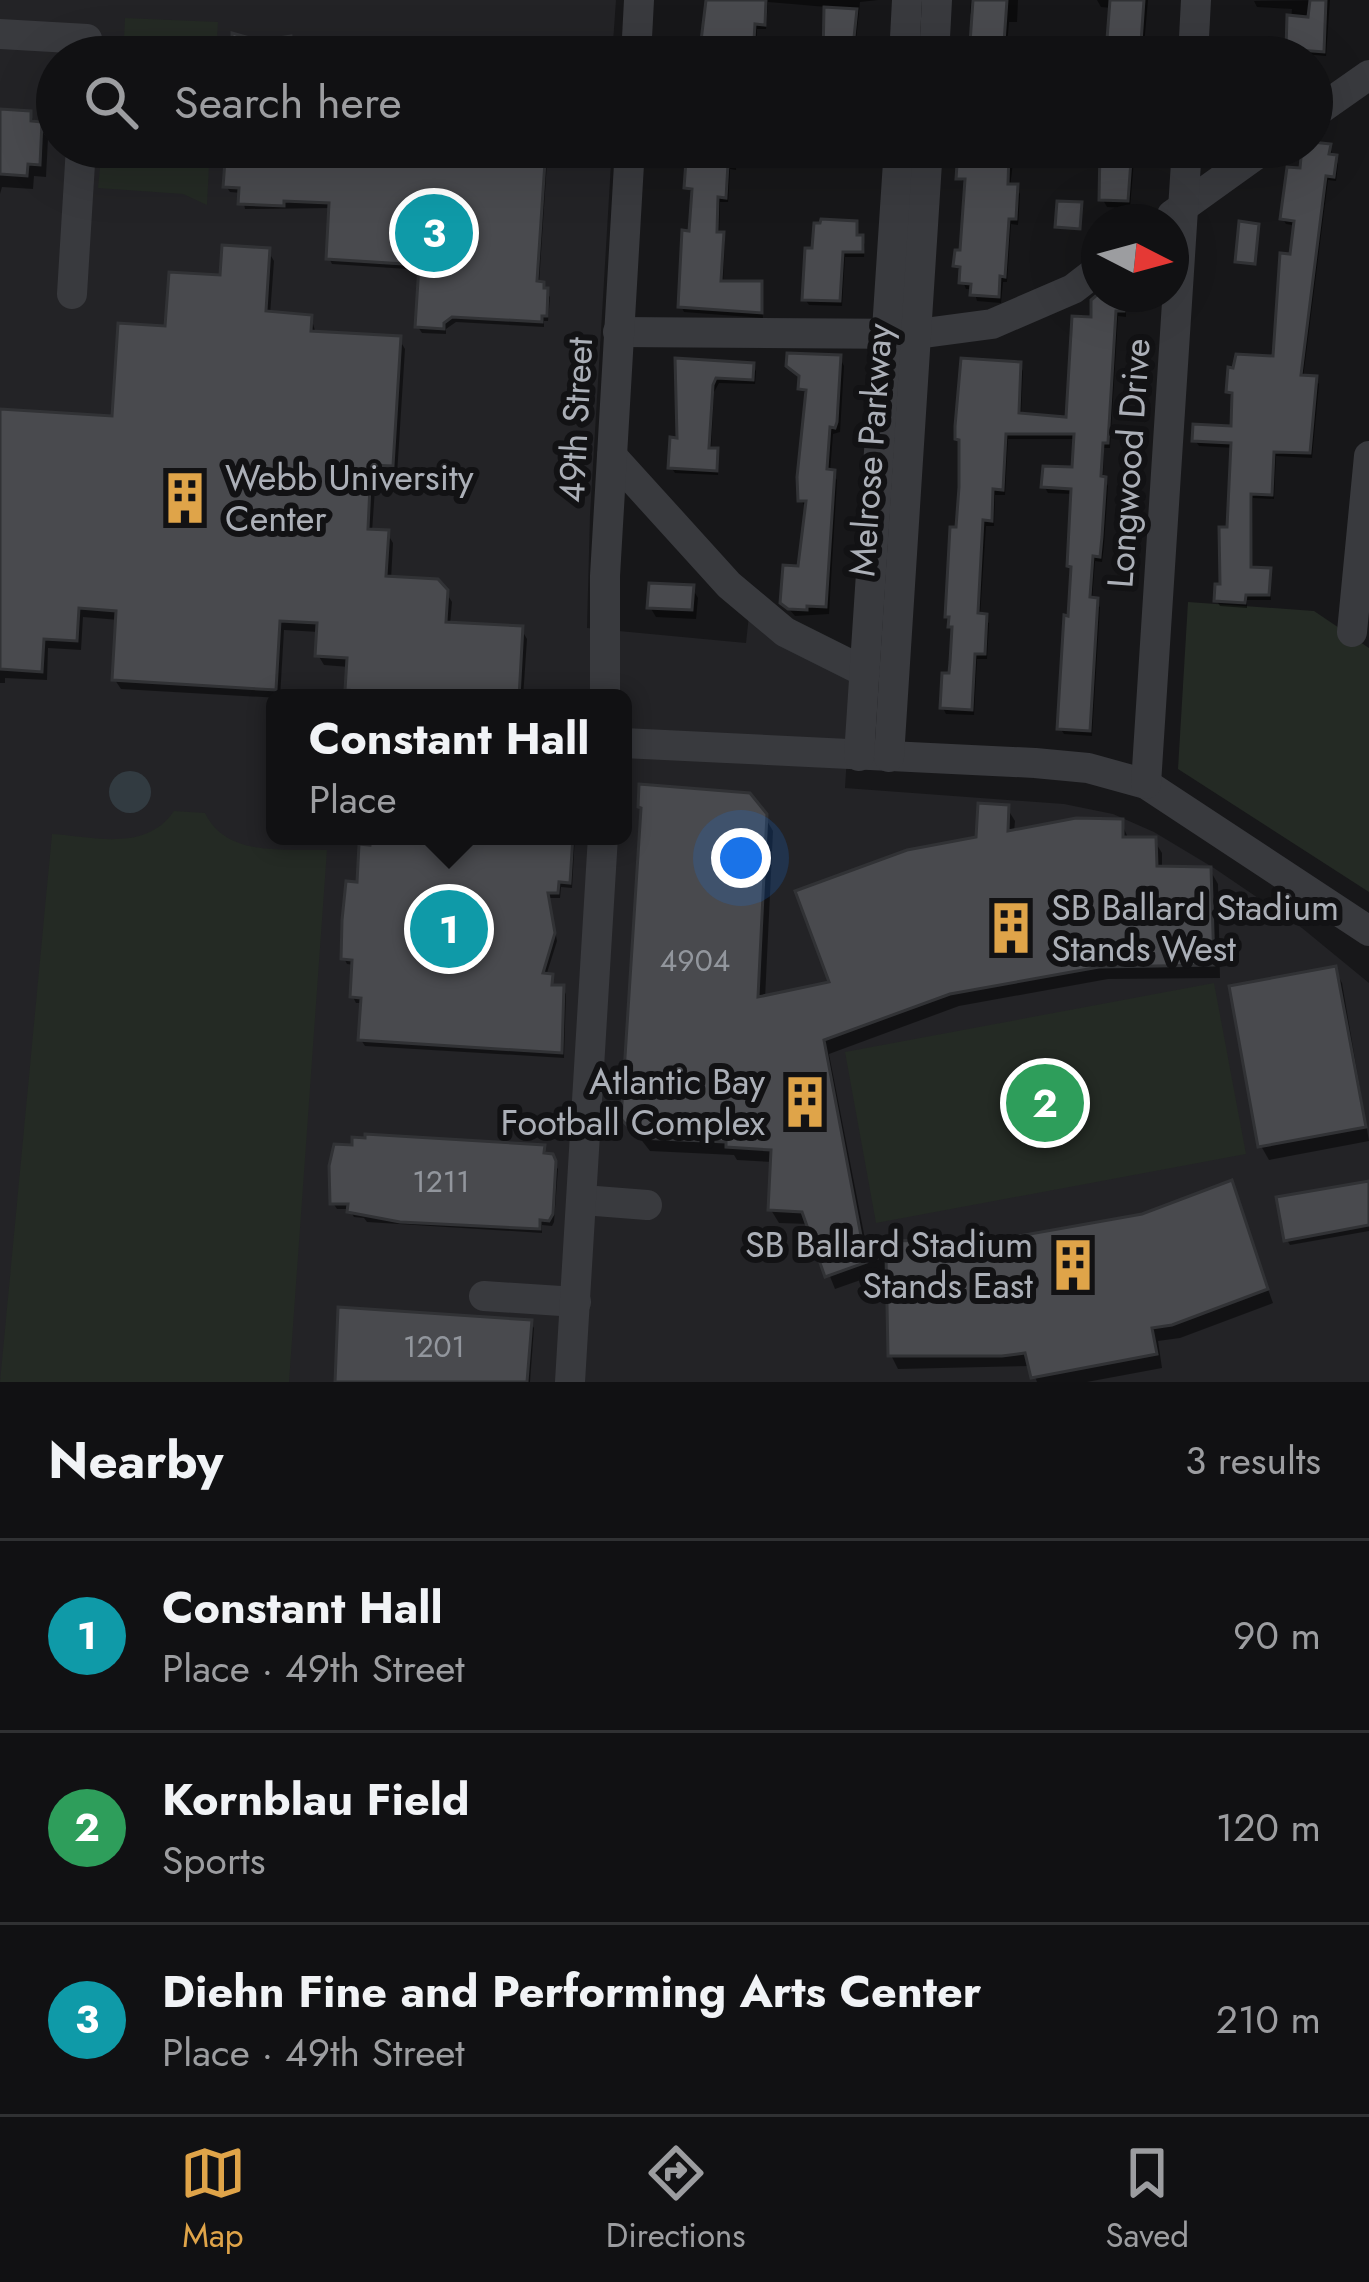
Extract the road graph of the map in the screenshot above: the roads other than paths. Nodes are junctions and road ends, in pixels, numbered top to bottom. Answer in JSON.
{"nodes":[{"id":1,"x":639,"y":0,"type":"edge"},
{"id":2,"x":908,"y":0,"type":"edge"},
{"id":3,"x":937,"y":0,"type":"edge"},
{"id":4,"x":1196,"y":0,"type":"edge"},
{"id":5,"x":0,"y":34,"type":"edge"},
{"id":6,"x":637,"y":36,"type":"edge"},
{"id":7,"x":905,"y":36,"type":"edge"},
{"id":8,"x":935,"y":36,"type":"edge"},
{"id":9,"x":1193,"y":36,"type":"edge"},
{"id":10,"x":36,"y":40,"type":"edge"},
{"id":11,"x":1369,"y":75,"type":"edge"},
{"id":12,"x":1333,"y":100,"type":"edge"},
{"id":13,"x":80,"y":168,"type":"edge"},
{"id":14,"x":629,"y":168,"type":"edge"},
{"id":15,"x":898,"y":168,"type":"edge"},
{"id":16,"x":925,"y":168,"type":"edge"},
{"id":17,"x":1183,"y":168,"type":"edge"},
{"id":18,"x":1238,"y":168,"type":"edge"},
{"id":19,"x":1175,"y":204,"type":"edge"},
{"id":20,"x":1187,"y":204,"type":"edge"},
{"id":21,"x":1081,"y":283,"type":"edge"},
{"id":22,"x":72,"y":295,"type":"dead end"},
{"id":23,"x":1168,"y":312,"type":"edge"},
{"id":24,"x":618,"y":332,"type":"junction"},
{"id":25,"x":902,"y":334,"type":"junction"},
{"id":26,"x":612,"y":456,"type":"junction"},
{"id":27,"x":1369,"y":457,"type":"edge"},
{"id":28,"x":1352,"y":632,"type":"dead end"},
{"id":29,"x":865,"y":672,"type":"junction"},
{"id":30,"x":605,"y":689,"type":"edge"},
{"id":31,"x":632,"y":744,"type":"edge"},
{"id":32,"x":874,"y":757,"type":"junction"},
{"id":33,"x":1146,"y":784,"type":"junction"},
{"id":34,"x":603,"y":845,"type":"edge"},
{"id":35,"x":1369,"y":931,"type":"edge"},
{"id":36,"x":583,"y":1200,"type":"junction"},
{"id":37,"x":647,"y":1205,"type":"dead end"},
{"id":38,"x":484,"y":1297,"type":"dead end"},
{"id":39,"x":576,"y":1302,"type":"junction"},
{"id":40,"x":570,"y":1382,"type":"edge"}],
"edges":[{"from":1,"to":6,"type":"street"},
{"from":2,"to":7,"type":"street"},
{"from":3,"to":8,"type":"street"},
{"from":4,"to":9,"type":"street"},
{"from":5,"to":10,"type":"street"},
{"from":11,"to":12,"type":"street"},
{"from":13,"to":22,"type":"street"},
{"from":14,"to":24,"type":"street","name":"49th Street"},
{"from":15,"to":25,"type":"street","name":"Melrose Parkway"},
{"from":16,"to":25,"type":"street","name":"Melrose Parkway"},
{"from":17,"to":19,"type":"street","name":"Longwood Drive"},
{"from":18,"to":20,"type":"street"},
{"from":21,"to":25,"type":"street"},
{"from":23,"to":33,"type":"street","name":"Longwood Drive"},
{"from":24,"to":25,"type":"street"},
{"from":24,"to":26,"type":"street","name":"49th Street"},
{"from":25,"to":29,"type":"street","name":"Melrose Parkway"},
{"from":25,"to":32,"type":"street","name":"Melrose Parkway"},
{"from":26,"to":29,"type":"street"},
{"from":26,"to":30,"type":"street","name":"49th Street"},
{"from":27,"to":28,"type":"street"},
{"from":29,"to":32,"type":"street","name":"Melrose Parkway"},
{"from":31,"to":32,"type":"street"},
{"from":32,"to":33,"type":"street"},
{"from":33,"to":35,"type":"street"},
{"from":34,"to":36,"type":"street"},
{"from":36,"to":37,"type":"street"},
{"from":36,"to":39,"type":"street"},
{"from":38,"to":39,"type":"street"},
{"from":39,"to":40,"type":"street"}]}
